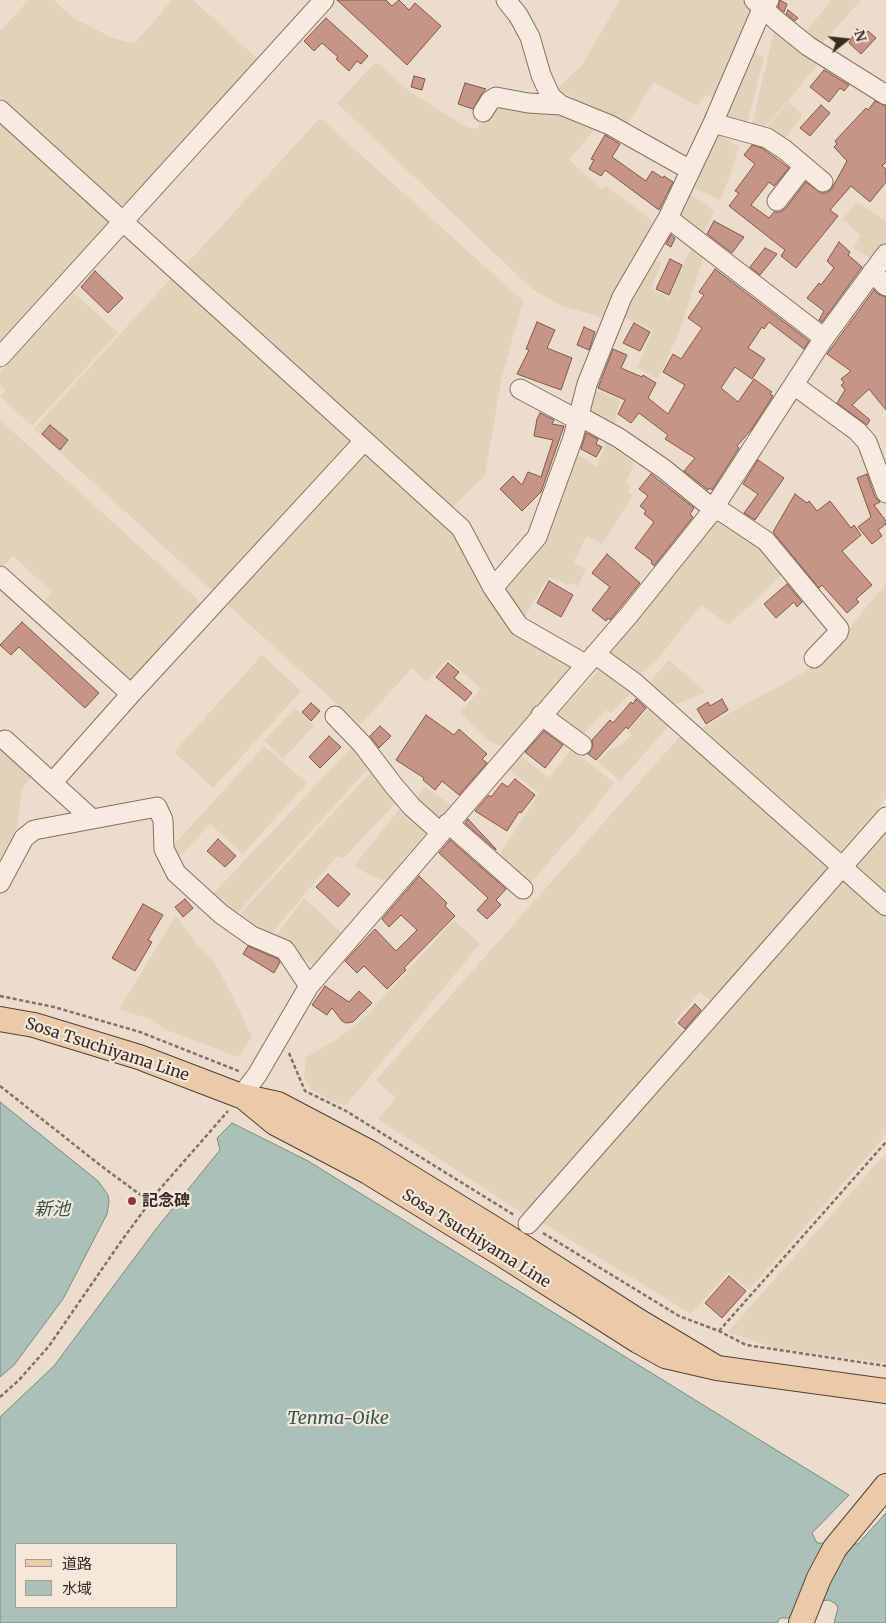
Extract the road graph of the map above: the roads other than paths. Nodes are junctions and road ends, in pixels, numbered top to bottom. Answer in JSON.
{"nodes":[{"id":1,"x":324,"y":0,"type":"edge"},
{"id":2,"x":506,"y":0,"type":"edge"},
{"id":3,"x":762,"y":3,"type":"edge"},
{"id":4,"x":886,"y":95,"type":"edge"},
{"id":5,"x":561,"y":105,"type":"junction"},
{"id":6,"x":0,"y":110,"type":"edge"},
{"id":7,"x":483,"y":112,"type":"dead end"},
{"id":8,"x":712,"y":124,"type":"junction"},
{"id":9,"x":804,"y":166,"type":"junction"},
{"id":10,"x":690,"y":170,"type":"junction"},
{"id":11,"x":824,"y":182,"type":"dead end"},
{"id":12,"x":777,"y":201,"type":"dead end"},
{"id":13,"x":668,"y":218,"type":"junction"},
{"id":14,"x":123,"y":222,"type":"junction"},
{"id":15,"x":886,"y":254,"type":"edge"},
{"id":16,"x":872,"y":272,"type":"junction"},
{"id":17,"x":886,"y":286,"type":"edge"},
{"id":18,"x":824,"y":338,"type":"junction"},
{"id":19,"x":0,"y":357,"type":"edge"},
{"id":20,"x":794,"y":385,"type":"junction"},
{"id":21,"x":520,"y":388,"type":"dead end"},
{"id":22,"x":578,"y":418,"type":"junction"},
{"id":23,"x":364,"y":441,"type":"junction"},
{"id":24,"x":886,"y":493,"type":"edge"},
{"id":25,"x":714,"y":508,"type":"junction"},
{"id":26,"x":0,"y":576,"type":"edge"},
{"id":27,"x":494,"y":588,"type":"junction"},
{"id":28,"x":814,"y":658,"type":"dead end"},
{"id":29,"x":590,"y":659,"type":"junction"},
{"id":30,"x":131,"y":694,"type":"junction"},
{"id":31,"x":541,"y":715,"type":"junction"},
{"id":32,"x":335,"y":716,"type":"dead end"},
{"id":33,"x":5,"y":740,"type":"dead end"},
{"id":34,"x":582,"y":745,"type":"dead end"},
{"id":35,"x":52,"y":783,"type":"junction"},
{"id":36,"x":886,"y":817,"type":"edge"},
{"id":37,"x":91,"y":818,"type":"junction"},
{"id":38,"x":444,"y":828,"type":"junction"},
{"id":39,"x":842,"y":866,"type":"junction"},
{"id":40,"x":0,"y":883,"type":"edge"},
{"id":41,"x":523,"y":889,"type":"dead end"},
{"id":42,"x":886,"y":906,"type":"edge"},
{"id":43,"x":309,"y":986,"type":"junction"},
{"id":44,"x":0,"y":1019,"type":"edge"},
{"id":45,"x":242,"y":1096,"type":"junction"},
{"id":46,"x":528,"y":1224,"type":"road end"},
{"id":47,"x":886,"y":1391,"type":"edge"},
{"id":48,"x":886,"y":1486,"type":"edge"},
{"id":49,"x":803,"y":1618,"type":"edge"}],
"edges":[{"from":1,"to":14,"type":"street"},
{"from":2,"to":5,"type":"street"},
{"from":3,"to":4,"type":"street"},
{"from":3,"to":8,"type":"street"},
{"from":5,"to":7,"type":"street"},
{"from":5,"to":10,"type":"street"},
{"from":6,"to":14,"type":"street"},
{"from":8,"to":9,"type":"street"},
{"from":8,"to":10,"type":"street"},
{"from":9,"to":11,"type":"street"},
{"from":9,"to":12,"type":"street"},
{"from":10,"to":13,"type":"street"},
{"from":13,"to":18,"type":"street"},
{"from":13,"to":22,"type":"street"},
{"from":14,"to":19,"type":"street"},
{"from":14,"to":23,"type":"street"},
{"from":15,"to":16,"type":"street"},
{"from":16,"to":17,"type":"street"},
{"from":16,"to":18,"type":"street"},
{"from":18,"to":20,"type":"street"},
{"from":20,"to":24,"type":"street"},
{"from":20,"to":25,"type":"street"},
{"from":21,"to":22,"type":"street"},
{"from":22,"to":25,"type":"street"},
{"from":22,"to":27,"type":"street"},
{"from":23,"to":27,"type":"street"},
{"from":23,"to":30,"type":"street"},
{"from":25,"to":28,"type":"street"},
{"from":25,"to":29,"type":"street"},
{"from":26,"to":30,"type":"street"},
{"from":27,"to":29,"type":"street"},
{"from":29,"to":31,"type":"street"},
{"from":29,"to":39,"type":"street"},
{"from":30,"to":35,"type":"street"},
{"from":31,"to":34,"type":"street"},
{"from":31,"to":38,"type":"street"},
{"from":32,"to":38,"type":"street"},
{"from":33,"to":35,"type":"street"},
{"from":35,"to":37,"type":"street"},
{"from":36,"to":39,"type":"street"},
{"from":37,"to":40,"type":"street"},
{"from":37,"to":43,"type":"street"},
{"from":38,"to":41,"type":"street"},
{"from":38,"to":43,"type":"street"},
{"from":39,"to":42,"type":"street"},
{"from":39,"to":46,"type":"street"},
{"from":43,"to":45,"type":"street"},
{"from":44,"to":45,"type":"main road","name":"Sosa Tsuchiyama Line"},
{"from":45,"to":47,"type":"main road","name":"Sosa Tsuchiyama Line"},
{"from":48,"to":49,"type":"main road"}]}
